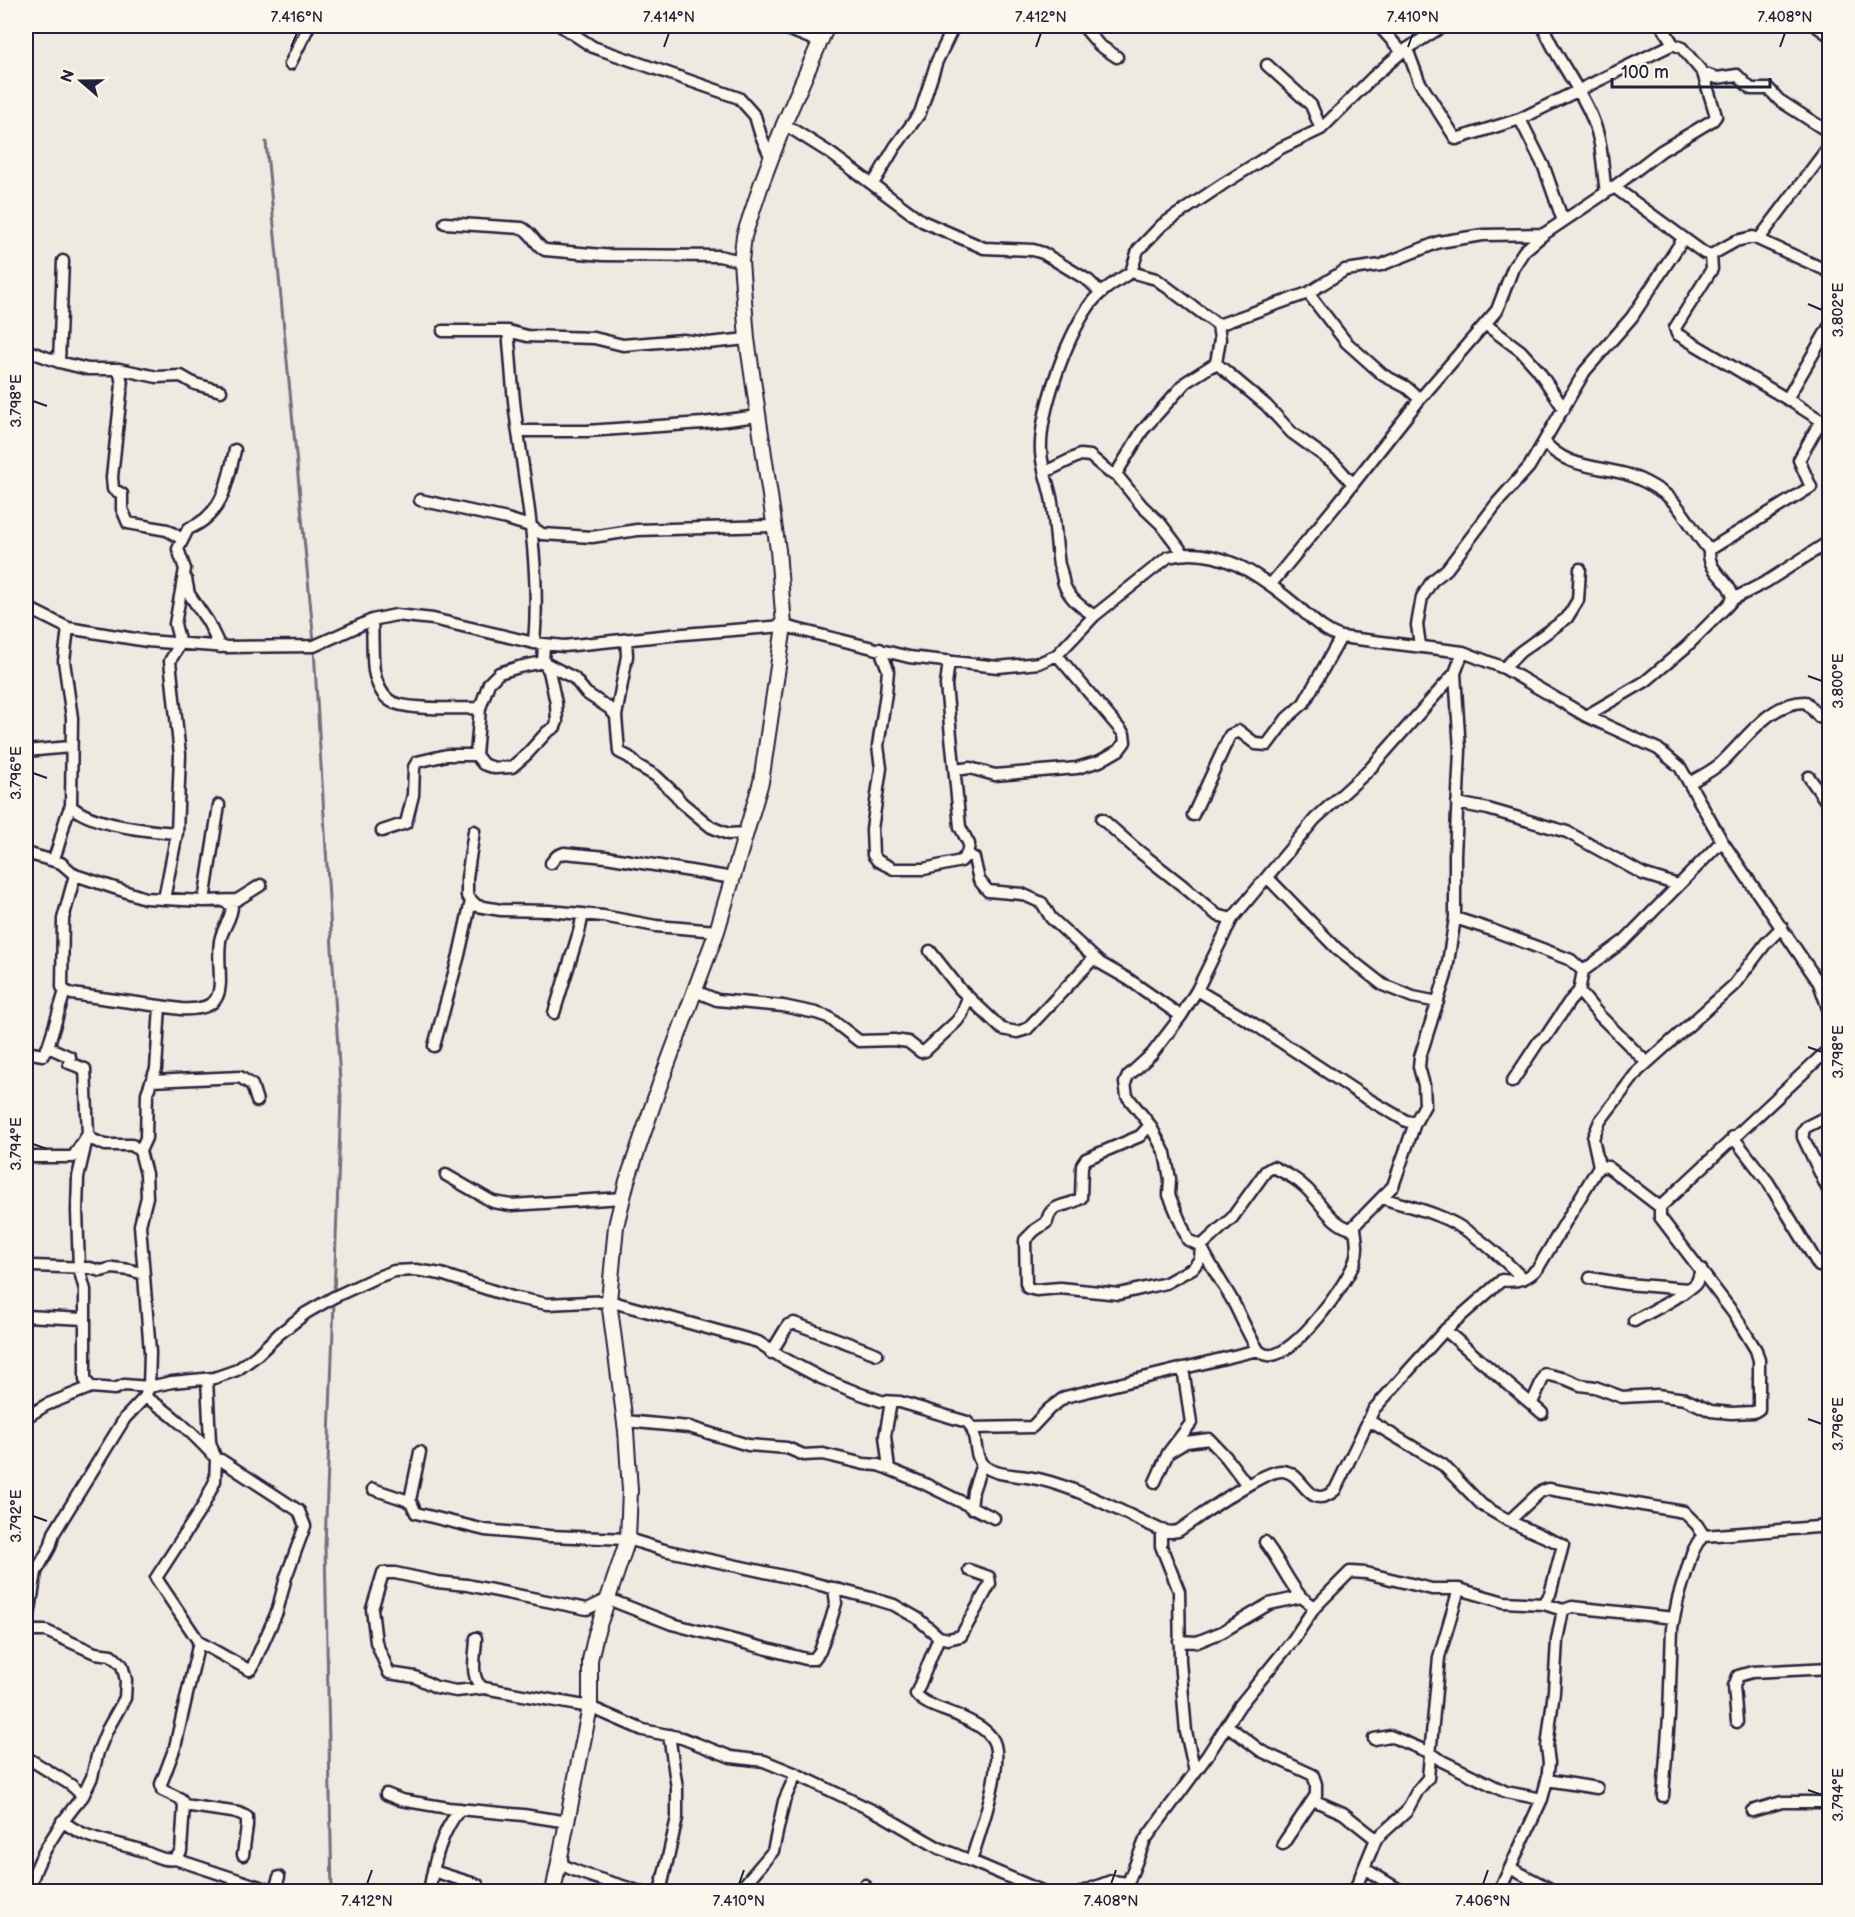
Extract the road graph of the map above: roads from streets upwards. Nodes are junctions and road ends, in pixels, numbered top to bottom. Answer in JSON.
{"nodes":[{"id":1,"x":309,"y":26,"type":"edge"},
{"id":2,"x":561,"y":26,"type":"edge"},
{"id":3,"x":780,"y":26,"type":"edge"},
{"id":4,"x":827,"y":26,"type":"edge"},
{"id":5,"x":954,"y":26,"type":"edge"},
{"id":6,"x":1083,"y":26,"type":"edge"},
{"id":7,"x":1379,"y":26,"type":"edge"},
{"id":8,"x":1443,"y":26,"type":"edge"},
{"id":9,"x":1544,"y":26,"type":"edge"},
{"id":10,"x":1662,"y":26,"type":"edge"},
{"id":11,"x":1816,"y":26,"type":"edge"},
{"id":12,"x":1830,"y":36,"type":"edge"},
{"id":13,"x":820,"y":42,"type":"junction"},
{"id":14,"x":1673,"y":45,"type":"junction"},
{"id":15,"x":1404,"y":51,"type":"junction"},
{"id":16,"x":1117,"y":57,"type":"dead end"},
{"id":17,"x":290,"y":64,"type":"dead end"},
{"id":18,"x":1268,"y":65,"type":"dead end"},
{"id":19,"x":1703,"y":73,"type":"junction"},
{"id":20,"x":1579,"y":91,"type":"junction"},
{"id":21,"x":1520,"y":119,"type":"junction"},
{"id":22,"x":784,"y":124,"type":"junction"},
{"id":23,"x":1322,"y":129,"type":"junction"},
{"id":24,"x":1830,"y":133,"type":"edge"},
{"id":25,"x":1830,"y":145,"type":"edge"},
{"id":26,"x":771,"y":158,"type":"junction"},
{"id":27,"x":873,"y":184,"type":"junction"},
{"id":28,"x":1610,"y":190,"type":"junction"},
{"id":29,"x":1563,"y":221,"type":"junction"},
{"id":30,"x":445,"y":223,"type":"dead end"},
{"id":31,"x":1544,"y":234,"type":"junction"},
{"id":32,"x":1683,"y":239,"type":"junction"},
{"id":33,"x":1759,"y":239,"type":"junction"},
{"id":34,"x":1711,"y":255,"type":"junction"},
{"id":35,"x":63,"y":261,"type":"dead end"},
{"id":36,"x":741,"y":261,"type":"junction"},
{"id":37,"x":1131,"y":272,"type":"junction"},
{"id":38,"x":1830,"y":272,"type":"edge"},
{"id":39,"x":1308,"y":293,"type":"junction"},
{"id":40,"x":1101,"y":294,"type":"junction"},
{"id":41,"x":1485,"y":324,"type":"junction"},
{"id":42,"x":1218,"y":325,"type":"junction"},
{"id":43,"x":1830,"y":326,"type":"edge"},
{"id":44,"x":443,"y":331,"type":"dead end"},
{"id":45,"x":508,"y":331,"type":"junction"},
{"id":46,"x":747,"y":339,"type":"junction"},
{"id":47,"x":26,"y":350,"type":"edge"},
{"id":48,"x":59,"y":362,"type":"junction"},
{"id":49,"x":1216,"y":363,"type":"junction"},
{"id":50,"x":119,"y":369,"type":"junction"},
{"id":51,"x":221,"y":391,"type":"dead end"},
{"id":52,"x":1420,"y":399,"type":"junction"},
{"id":53,"x":1788,"y":399,"type":"junction"},
{"id":54,"x":1564,"y":409,"type":"junction"},
{"id":55,"x":758,"y":416,"type":"junction"},
{"id":56,"x":1825,"y":424,"type":"edge"},
{"id":57,"x":518,"y":430,"type":"junction"},
{"id":58,"x":1544,"y":441,"type":"junction"},
{"id":59,"x":235,"y":450,"type":"dead end"},
{"id":60,"x":1045,"y":472,"type":"junction"},
{"id":61,"x":1116,"y":474,"type":"junction"},
{"id":62,"x":1353,"y":484,"type":"junction"},
{"id":63,"x":420,"y":500,"type":"dead end"},
{"id":64,"x":530,"y":526,"type":"junction"},
{"id":65,"x":774,"y":526,"type":"junction"},
{"id":66,"x":182,"y":539,"type":"junction"},
{"id":67,"x":1830,"y":541,"type":"edge"},
{"id":68,"x":1708,"y":550,"type":"junction"},
{"id":69,"x":1183,"y":553,"type":"junction"},
{"id":70,"x":1580,"y":569,"type":"dead end"},
{"id":71,"x":184,"y":576,"type":"junction"},
{"id":72,"x":1271,"y":584,"type":"junction"},
{"id":73,"x":1733,"y":599,"type":"junction"},
{"id":74,"x":26,"y":609,"type":"edge"},
{"id":75,"x":1094,"y":616,"type":"junction"},
{"id":76,"x":372,"y":620,"type":"junction"},
{"id":77,"x":784,"y":626,"type":"junction"},
{"id":78,"x":68,"y":628,"type":"junction"},
{"id":79,"x":1341,"y":637,"type":"junction"},
{"id":80,"x":626,"y":639,"type":"junction"},
{"id":81,"x":180,"y":644,"type":"junction"},
{"id":82,"x":539,"y":644,"type":"junction"},
{"id":83,"x":1420,"y":645,"type":"junction"},
{"id":84,"x":220,"y":647,"type":"junction"},
{"id":85,"x":880,"y":649,"type":"junction"},
{"id":86,"x":1463,"y":652,"type":"junction"},
{"id":87,"x":1057,"y":655,"type":"junction"},
{"id":88,"x":949,"y":661,"type":"junction"},
{"id":89,"x":543,"y":662,"type":"junction"},
{"id":90,"x":1504,"y":668,"type":"junction"},
{"id":91,"x":1455,"y":674,"type":"junction"},
{"id":92,"x":480,"y":708,"type":"junction"},
{"id":93,"x":616,"y":716,"type":"junction"},
{"id":94,"x":1586,"y":716,"type":"junction"},
{"id":95,"x":1830,"y":721,"type":"edge"},
{"id":96,"x":70,"y":747,"type":"junction"},
{"id":97,"x":26,"y":751,"type":"edge"},
{"id":98,"x":476,"y":755,"type":"junction"},
{"id":99,"x":955,"y":770,"type":"junction"},
{"id":100,"x":1809,"y":777,"type":"dead end"},
{"id":101,"x":1689,"y":783,"type":"junction"},
{"id":102,"x":1457,"y":803,"type":"junction"},
{"id":103,"x":219,"y":804,"type":"dead end"},
{"id":104,"x":71,"y":806,"type":"junction"},
{"id":105,"x":1830,"y":807,"type":"edge"},
{"id":106,"x":1193,"y":815,"type":"dead end"},
{"id":107,"x":1102,"y":819,"type":"dead end"},
{"id":108,"x":382,"y":831,"type":"dead end"},
{"id":109,"x":474,"y":831,"type":"dead end"},
{"id":110,"x":746,"y":832,"type":"junction"},
{"id":111,"x":177,"y":833,"type":"junction"},
{"id":112,"x":1722,"y":841,"type":"junction"},
{"id":113,"x":26,"y":853,"type":"edge"},
{"id":114,"x":966,"y":854,"type":"junction"},
{"id":115,"x":53,"y":860,"type":"junction"},
{"id":116,"x":551,"y":863,"type":"dead end"},
{"id":117,"x":75,"y":875,"type":"junction"},
{"id":118,"x":733,"y":878,"type":"junction"},
{"id":119,"x":1268,"y":878,"type":"junction"},
{"id":120,"x":261,"y":885,"type":"dead end"},
{"id":121,"x":1678,"y":885,"type":"junction"},
{"id":122,"x":164,"y":900,"type":"junction"},
{"id":123,"x":223,"y":901,"type":"junction"},
{"id":124,"x":471,"y":901,"type":"junction"},
{"id":125,"x":204,"y":902,"type":"junction"},
{"id":126,"x":583,"y":914,"type":"junction"},
{"id":127,"x":1455,"y":918,"type":"junction"},
{"id":128,"x":1232,"y":919,"type":"junction"},
{"id":129,"x":1782,"y":927,"type":"junction"},
{"id":130,"x":717,"y":931,"type":"junction"},
{"id":131,"x":930,"y":951,"type":"dead end"},
{"id":132,"x":1094,"y":958,"type":"junction"},
{"id":133,"x":1583,"y":970,"type":"junction"},
{"id":134,"x":1197,"y":990,"type":"junction"},
{"id":135,"x":65,"y":991,"type":"junction"},
{"id":136,"x":695,"y":991,"type":"junction"},
{"id":137,"x":1579,"y":991,"type":"junction"},
{"id":138,"x":968,"y":997,"type":"junction"},
{"id":139,"x":1438,"y":1002,"type":"junction"},
{"id":140,"x":160,"y":1006,"type":"junction"},
{"id":141,"x":554,"y":1013,"type":"dead end"},
{"id":142,"x":1830,"y":1014,"type":"edge"},
{"id":143,"x":1181,"y":1016,"type":"junction"},
{"id":144,"x":434,"y":1046,"type":"dead end"},
{"id":145,"x":48,"y":1047,"type":"junction"},
{"id":146,"x":1830,"y":1048,"type":"edge"},
{"id":147,"x":26,"y":1052,"type":"edge"},
{"id":148,"x":1647,"y":1063,"type":"junction"},
{"id":149,"x":151,"y":1081,"type":"junction"},
{"id":150,"x":1512,"y":1082,"type":"dead end"},
{"id":151,"x":257,"y":1101,"type":"dead end"},
{"id":152,"x":1830,"y":1115,"type":"edge"},
{"id":153,"x":1415,"y":1123,"type":"junction"},
{"id":154,"x":1150,"y":1125,"type":"junction"},
{"id":155,"x":88,"y":1134,"type":"junction"},
{"id":156,"x":1733,"y":1137,"type":"junction"},
{"id":157,"x":140,"y":1151,"type":"junction"},
{"id":158,"x":26,"y":1156,"type":"edge"},
{"id":159,"x":1599,"y":1166,"type":"junction"},
{"id":160,"x":446,"y":1175,"type":"dead end"},
{"id":161,"x":1830,"y":1194,"type":"edge"},
{"id":162,"x":623,"y":1198,"type":"junction"},
{"id":163,"x":1382,"y":1198,"type":"junction"},
{"id":164,"x":1660,"y":1207,"type":"junction"},
{"id":165,"x":1355,"y":1228,"type":"junction"},
{"id":166,"x":1201,"y":1246,"type":"junction"},
{"id":167,"x":33,"y":1266,"type":"dead end"},
{"id":168,"x":1820,"y":1266,"type":"dead end"},
{"id":169,"x":79,"y":1268,"type":"junction"},
{"id":170,"x":1701,"y":1269,"type":"junction"},
{"id":171,"x":144,"y":1274,"type":"junction"},
{"id":172,"x":1590,"y":1278,"type":"dead end"},
{"id":173,"x":1523,"y":1279,"type":"junction"},
{"id":174,"x":1688,"y":1289,"type":"junction"},
{"id":175,"x":609,"y":1301,"type":"junction"},
{"id":176,"x":26,"y":1316,"type":"edge"},
{"id":177,"x":84,"y":1319,"type":"junction"},
{"id":178,"x":1634,"y":1321,"type":"dead end"},
{"id":179,"x":1445,"y":1330,"type":"junction"},
{"id":180,"x":1258,"y":1350,"type":"junction"},
{"id":181,"x":771,"y":1353,"type":"junction"},
{"id":182,"x":877,"y":1354,"type":"dead end"},
{"id":183,"x":1183,"y":1368,"type":"junction"},
{"id":184,"x":207,"y":1378,"type":"junction"},
{"id":185,"x":91,"y":1387,"type":"junction"},
{"id":186,"x":147,"y":1392,"type":"junction"},
{"id":187,"x":891,"y":1402,"type":"junction"},
{"id":188,"x":1532,"y":1403,"type":"junction"},
{"id":189,"x":1542,"y":1413,"type":"dead end"},
{"id":190,"x":26,"y":1416,"type":"edge"},
{"id":191,"x":1368,"y":1420,"type":"junction"},
{"id":192,"x":625,"y":1421,"type":"junction"},
{"id":193,"x":972,"y":1428,"type":"junction"},
{"id":194,"x":420,"y":1452,"type":"dead end"},
{"id":195,"x":1168,"y":1453,"type":"junction"},
{"id":196,"x":215,"y":1458,"type":"junction"},
{"id":197,"x":982,"y":1464,"type":"junction"},
{"id":198,"x":890,"y":1469,"type":"junction"},
{"id":199,"x":1155,"y":1482,"type":"dead end"},
{"id":200,"x":1247,"y":1485,"type":"junction"},
{"id":201,"x":373,"y":1489,"type":"dead end"},
{"id":202,"x":411,"y":1504,"type":"junction"},
{"id":203,"x":971,"y":1508,"type":"junction"},
{"id":204,"x":994,"y":1518,"type":"dead end"},
{"id":205,"x":1509,"y":1521,"type":"junction"},
{"id":206,"x":1830,"y":1526,"type":"edge"},
{"id":207,"x":1161,"y":1530,"type":"junction"},
{"id":208,"x":1704,"y":1536,"type":"junction"},
{"id":209,"x":628,"y":1539,"type":"junction"},
{"id":210,"x":1265,"y":1542,"type":"dead end"},
{"id":211,"x":969,"y":1570,"type":"dead end"},
{"id":212,"x":834,"y":1588,"type":"junction"},
{"id":213,"x":1459,"y":1589,"type":"junction"},
{"id":214,"x":1301,"y":1597,"type":"junction"},
{"id":215,"x":608,"y":1599,"type":"junction"},
{"id":216,"x":1544,"y":1604,"type":"junction"},
{"id":217,"x":1315,"y":1607,"type":"junction"},
{"id":218,"x":1563,"y":1610,"type":"junction"},
{"id":219,"x":1674,"y":1618,"type":"junction"},
{"id":220,"x":26,"y":1633,"type":"edge"},
{"id":221,"x":939,"y":1637,"type":"junction"},
{"id":222,"x":476,"y":1638,"type":"dead end"},
{"id":223,"x":1179,"y":1641,"type":"junction"},
{"id":224,"x":199,"y":1642,"type":"junction"},
{"id":225,"x":1830,"y":1668,"type":"edge"},
{"id":226,"x":484,"y":1689,"type":"junction"},
{"id":227,"x":590,"y":1707,"type":"junction"},
{"id":228,"x":1737,"y":1722,"type":"dead end"},
{"id":229,"x":1228,"y":1726,"type":"junction"},
{"id":230,"x":669,"y":1735,"type":"junction"},
{"id":231,"x":1374,"y":1739,"type":"dead end"},
{"id":232,"x":1431,"y":1753,"type":"junction"},
{"id":233,"x":26,"y":1757,"type":"edge"},
{"id":234,"x":1195,"y":1772,"type":"junction"},
{"id":235,"x":796,"y":1774,"type":"junction"},
{"id":236,"x":1547,"y":1780,"type":"junction"},
{"id":237,"x":1597,"y":1788,"type":"dead end"},
{"id":238,"x":386,"y":1794,"type":"dead end"},
{"id":239,"x":83,"y":1796,"type":"junction"},
{"id":240,"x":1663,"y":1796,"type":"dead end"},
{"id":241,"x":1542,"y":1799,"type":"junction"},
{"id":242,"x":1830,"y":1799,"type":"edge"},
{"id":243,"x":1313,"y":1800,"type":"junction"},
{"id":244,"x":184,"y":1806,"type":"junction"},
{"id":245,"x":460,"y":1809,"type":"junction"},
{"id":246,"x":1752,"y":1811,"type":"dead end"},
{"id":247,"x":62,"y":1821,"type":"junction"},
{"id":248,"x":568,"y":1822,"type":"junction"},
{"id":249,"x":1376,"y":1839,"type":"junction"},
{"id":250,"x":1283,"y":1844,"type":"dead end"},
{"id":251,"x":561,"y":1853,"type":"junction"},
{"id":252,"x":243,"y":1855,"type":"dead end"},
{"id":253,"x":175,"y":1859,"type":"junction"},
{"id":254,"x":970,"y":1861,"type":"junction"},
{"id":255,"x":1510,"y":1868,"type":"junction"},
{"id":256,"x":1365,"y":1869,"type":"junction"},
{"id":257,"x":433,"y":1870,"type":"junction"},
{"id":258,"x":279,"y":1877,"type":"dead end"},
{"id":259,"x":478,"y":1885,"type":"dead end"},
{"id":260,"x":30,"y":1892,"type":"edge"},
{"id":261,"x":429,"y":1892,"type":"edge"},
{"id":262,"x":553,"y":1892,"type":"edge"},
{"id":263,"x":640,"y":1892,"type":"edge"},
{"id":264,"x":660,"y":1892,"type":"edge"},
{"id":265,"x":738,"y":1892,"type":"edge"},
{"id":266,"x":1044,"y":1892,"type":"edge"},
{"id":267,"x":1082,"y":1892,"type":"edge"},
{"id":268,"x":1354,"y":1892,"type":"edge"},
{"id":269,"x":1403,"y":1892,"type":"edge"},
{"id":270,"x":1499,"y":1892,"type":"edge"},
{"id":271,"x":1556,"y":1892,"type":"edge"}],
"edges":[{"from":1,"to":17,"type":"street"},
{"from":2,"to":26,"type":"street"},
{"from":3,"to":13,"type":"street"},
{"from":4,"to":13,"type":"street"},
{"from":5,"to":27,"type":"street"},
{"from":6,"to":16,"type":"street"},
{"from":7,"to":15,"type":"street"},
{"from":8,"to":15,"type":"street"},
{"from":9,"to":20,"type":"street"},
{"from":10,"to":14,"type":"street"},
{"from":11,"to":12,"type":"street"},
{"from":13,"to":22,"type":"street"},
{"from":14,"to":19,"type":"street"},
{"from":14,"to":20,"type":"street"},
{"from":15,"to":21,"type":"street"},
{"from":15,"to":23,"type":"street"},
{"from":18,"to":23,"type":"street"},
{"from":19,"to":24,"type":"street"},
{"from":19,"to":28,"type":"street"},
{"from":20,"to":21,"type":"street"},
{"from":20,"to":28,"type":"street"},
{"from":21,"to":29,"type":"street"},
{"from":22,"to":26,"type":"street"},
{"from":22,"to":27,"type":"street"},
{"from":23,"to":37,"type":"street"},
{"from":25,"to":33,"type":"street"},
{"from":26,"to":36,"type":"street"},
{"from":27,"to":40,"type":"street"},
{"from":28,"to":29,"type":"street"},
{"from":28,"to":32,"type":"street"},
{"from":29,"to":31,"type":"street"},
{"from":30,"to":36,"type":"street"},
{"from":31,"to":39,"type":"street"},
{"from":31,"to":41,"type":"street"},
{"from":32,"to":34,"type":"street"},
{"from":32,"to":54,"type":"street"},
{"from":33,"to":34,"type":"street"},
{"from":33,"to":38,"type":"street"},
{"from":34,"to":53,"type":"street"},
{"from":35,"to":48,"type":"street"},
{"from":36,"to":46,"type":"street"},
{"from":37,"to":40,"type":"street"},
{"from":37,"to":42,"type":"street"},
{"from":39,"to":42,"type":"street"},
{"from":39,"to":52,"type":"street"},
{"from":40,"to":60,"type":"street"},
{"from":41,"to":52,"type":"street"},
{"from":41,"to":54,"type":"street"},
{"from":42,"to":49,"type":"street"},
{"from":43,"to":53,"type":"street"},
{"from":44,"to":45,"type":"street"},
{"from":45,"to":46,"type":"street"},
{"from":45,"to":57,"type":"street"},
{"from":46,"to":55,"type":"street"},
{"from":47,"to":48,"type":"street"},
{"from":48,"to":50,"type":"street"},
{"from":49,"to":61,"type":"street"},
{"from":49,"to":62,"type":"street"},
{"from":50,"to":51,"type":"street"},
{"from":50,"to":66,"type":"street"},
{"from":52,"to":62,"type":"street"},
{"from":53,"to":56,"type":"street"},
{"from":54,"to":58,"type":"street"},
{"from":55,"to":57,"type":"street"},
{"from":55,"to":65,"type":"street"},
{"from":56,"to":68,"type":"street"},
{"from":57,"to":64,"type":"street"},
{"from":58,"to":68,"type":"street"},
{"from":58,"to":83,"type":"street"},
{"from":59,"to":66,"type":"street"},
{"from":60,"to":61,"type":"street"},
{"from":60,"to":75,"type":"street"},
{"from":61,"to":69,"type":"street"},
{"from":62,"to":72,"type":"street"},
{"from":63,"to":64,"type":"street"},
{"from":64,"to":65,"type":"street"},
{"from":64,"to":82,"type":"street"},
{"from":65,"to":77,"type":"street"},
{"from":66,"to":71,"type":"street"},
{"from":67,"to":73,"type":"street"},
{"from":68,"to":73,"type":"street"},
{"from":69,"to":72,"type":"street"},
{"from":69,"to":75,"type":"street"},
{"from":70,"to":90,"type":"street"},
{"from":71,"to":81,"type":"street"},
{"from":71,"to":84,"type":"street"},
{"from":72,"to":79,"type":"street"},
{"from":73,"to":94,"type":"street"},
{"from":74,"to":78,"type":"street"},
{"from":75,"to":87,"type":"street"},
{"from":76,"to":82,"type":"street"},
{"from":76,"to":84,"type":"street"},
{"from":76,"to":92,"type":"street"},
{"from":77,"to":80,"type":"street"},
{"from":77,"to":85,"type":"street"},
{"from":77,"to":110,"type":"street"},
{"from":78,"to":81,"type":"street"},
{"from":78,"to":96,"type":"street"},
{"from":79,"to":83,"type":"street"},
{"from":79,"to":106,"type":"street"},
{"from":80,"to":82,"type":"street"},
{"from":80,"to":93,"type":"street"},
{"from":81,"to":84,"type":"street"},
{"from":81,"to":111,"type":"street"},
{"from":82,"to":89,"type":"street"},
{"from":83,"to":86,"type":"street"},
{"from":85,"to":88,"type":"street"},
{"from":85,"to":114,"type":"street"},
{"from":86,"to":90,"type":"street"},
{"from":86,"to":91,"type":"street"},
{"from":87,"to":88,"type":"street"},
{"from":87,"to":99,"type":"street"},
{"from":88,"to":99,"type":"street"},
{"from":89,"to":92,"type":"street"},
{"from":89,"to":93,"type":"street"},
{"from":89,"to":98,"type":"street"},
{"from":90,"to":94,"type":"street"},
{"from":91,"to":102,"type":"street"},
{"from":91,"to":119,"type":"street"},
{"from":92,"to":98,"type":"street"},
{"from":93,"to":110,"type":"street"},
{"from":94,"to":101,"type":"street"},
{"from":95,"to":101,"type":"street"},
{"from":96,"to":97,"type":"street"},
{"from":96,"to":104,"type":"street"},
{"from":98,"to":108,"type":"street"},
{"from":99,"to":114,"type":"street"},
{"from":100,"to":105,"type":"street"},
{"from":101,"to":112,"type":"street"},
{"from":102,"to":121,"type":"street"},
{"from":102,"to":127,"type":"street"},
{"from":103,"to":125,"type":"street"},
{"from":104,"to":111,"type":"street"},
{"from":104,"to":115,"type":"street"},
{"from":107,"to":128,"type":"street"},
{"from":109,"to":124,"type":"street"},
{"from":110,"to":118,"type":"street"},
{"from":111,"to":122,"type":"street"},
{"from":112,"to":121,"type":"street"},
{"from":112,"to":129,"type":"street"},
{"from":113,"to":115,"type":"street"},
{"from":114,"to":132,"type":"street"},
{"from":115,"to":117,"type":"street"},
{"from":116,"to":118,"type":"street"},
{"from":117,"to":122,"type":"street"},
{"from":117,"to":135,"type":"street"},
{"from":118,"to":130,"type":"street"},
{"from":119,"to":128,"type":"street"},
{"from":119,"to":139,"type":"street"},
{"from":120,"to":123,"type":"street"},
{"from":121,"to":133,"type":"street"},
{"from":122,"to":125,"type":"street"},
{"from":123,"to":125,"type":"street"},
{"from":123,"to":140,"type":"street"},
{"from":124,"to":126,"type":"street"},
{"from":124,"to":144,"type":"street"},
{"from":126,"to":130,"type":"street"},
{"from":126,"to":141,"type":"street"},
{"from":127,"to":133,"type":"street"},
{"from":127,"to":139,"type":"street"},
{"from":128,"to":134,"type":"street"},
{"from":129,"to":142,"type":"street"},
{"from":129,"to":148,"type":"street"},
{"from":130,"to":136,"type":"street"},
{"from":131,"to":138,"type":"street"},
{"from":132,"to":138,"type":"street"},
{"from":132,"to":143,"type":"street"},
{"from":133,"to":137,"type":"street"},
{"from":134,"to":143,"type":"street"},
{"from":134,"to":153,"type":"street"},
{"from":135,"to":140,"type":"street"},
{"from":135,"to":145,"type":"street"},
{"from":136,"to":138,"type":"street"},
{"from":136,"to":162,"type":"street"},
{"from":137,"to":148,"type":"street"},
{"from":137,"to":150,"type":"street"},
{"from":139,"to":153,"type":"street"},
{"from":140,"to":149,"type":"street"},
{"from":143,"to":154,"type":"street"},
{"from":145,"to":147,"type":"street"},
{"from":145,"to":155,"type":"street"},
{"from":146,"to":156,"type":"street"},
{"from":148,"to":159,"type":"street"},
{"from":149,"to":151,"type":"street"},
{"from":149,"to":157,"type":"street"},
{"from":152,"to":161,"type":"street"},
{"from":153,"to":163,"type":"street"},
{"from":154,"to":166,"type":"street"},
{"from":154,"to":166,"type":"street"},
{"from":155,"to":157,"type":"street"},
{"from":155,"to":158,"type":"street"},
{"from":155,"to":169,"type":"street"},
{"from":156,"to":164,"type":"street"},
{"from":156,"to":168,"type":"street"},
{"from":157,"to":171,"type":"street"},
{"from":159,"to":164,"type":"street"},
{"from":159,"to":173,"type":"street"},
{"from":160,"to":162,"type":"street"},
{"from":162,"to":175,"type":"street"},
{"from":163,"to":165,"type":"street"},
{"from":163,"to":173,"type":"street"},
{"from":164,"to":170,"type":"street"},
{"from":165,"to":166,"type":"street"},
{"from":165,"to":180,"type":"street"},
{"from":166,"to":180,"type":"street"},
{"from":167,"to":169,"type":"street"},
{"from":169,"to":171,"type":"street"},
{"from":169,"to":177,"type":"street"},
{"from":170,"to":174,"type":"street"},
{"from":170,"to":188,"type":"street"},
{"from":171,"to":186,"type":"street"},
{"from":172,"to":174,"type":"street"},
{"from":173,"to":179,"type":"street"},
{"from":174,"to":178,"type":"street"},
{"from":175,"to":181,"type":"street"},
{"from":175,"to":184,"type":"street"},
{"from":175,"to":192,"type":"street"},
{"from":176,"to":177,"type":"street"},
{"from":177,"to":185,"type":"street"},
{"from":179,"to":188,"type":"street"},
{"from":179,"to":191,"type":"street"},
{"from":180,"to":183,"type":"street"},
{"from":181,"to":182,"type":"street"},
{"from":181,"to":187,"type":"street"},
{"from":183,"to":193,"type":"street"},
{"from":183,"to":195,"type":"street"},
{"from":184,"to":186,"type":"street"},
{"from":184,"to":196,"type":"street"},
{"from":185,"to":186,"type":"street"},
{"from":185,"to":190,"type":"street"},
{"from":186,"to":196,"type":"street"},
{"from":186,"to":220,"type":"street"},
{"from":187,"to":193,"type":"street"},
{"from":187,"to":198,"type":"street"},
{"from":188,"to":189,"type":"street"},
{"from":191,"to":200,"type":"street"},
{"from":191,"to":205,"type":"street"},
{"from":192,"to":198,"type":"street"},
{"from":192,"to":209,"type":"street"},
{"from":193,"to":197,"type":"street"},
{"from":194,"to":202,"type":"street"},
{"from":195,"to":199,"type":"street"},
{"from":195,"to":200,"type":"street"},
{"from":196,"to":224,"type":"street"},
{"from":196,"to":224,"type":"street"},
{"from":197,"to":203,"type":"street"},
{"from":197,"to":207,"type":"street"},
{"from":198,"to":203,"type":"street"},
{"from":200,"to":207,"type":"street"},
{"from":201,"to":202,"type":"street"},
{"from":202,"to":209,"type":"street"},
{"from":203,"to":204,"type":"street"},
{"from":205,"to":208,"type":"street"},
{"from":205,"to":216,"type":"street"},
{"from":206,"to":208,"type":"street"},
{"from":207,"to":223,"type":"street"},
{"from":208,"to":219,"type":"street"},
{"from":209,"to":212,"type":"street"},
{"from":209,"to":215,"type":"street"},
{"from":210,"to":214,"type":"street"},
{"from":211,"to":221,"type":"street"},
{"from":212,"to":215,"type":"street"},
{"from":212,"to":221,"type":"street"},
{"from":213,"to":216,"type":"street"},
{"from":213,"to":217,"type":"street"},
{"from":213,"to":232,"type":"street"},
{"from":214,"to":217,"type":"street"},
{"from":214,"to":223,"type":"street"},
{"from":215,"to":226,"type":"street"},
{"from":215,"to":227,"type":"street"},
{"from":216,"to":218,"type":"street"},
{"from":217,"to":229,"type":"street"},
{"from":218,"to":219,"type":"street"},
{"from":218,"to":236,"type":"street"},
{"from":219,"to":240,"type":"street"},
{"from":220,"to":239,"type":"street"},
{"from":221,"to":254,"type":"street"},
{"from":222,"to":226,"type":"street"},
{"from":223,"to":234,"type":"street"},
{"from":224,"to":244,"type":"street"},
{"from":225,"to":228,"type":"street"},
{"from":226,"to":227,"type":"street"},
{"from":227,"to":230,"type":"street"},
{"from":227,"to":248,"type":"street"},
{"from":229,"to":234,"type":"street"},
{"from":229,"to":243,"type":"street"},
{"from":230,"to":235,"type":"street"},
{"from":230,"to":264,"type":"street"},
{"from":231,"to":232,"type":"street"},
{"from":232,"to":241,"type":"street"},
{"from":232,"to":249,"type":"street"},
{"from":233,"to":239,"type":"street"},
{"from":234,"to":267,"type":"street"},
{"from":235,"to":254,"type":"street"},
{"from":235,"to":265,"type":"street"},
{"from":236,"to":237,"type":"street"},
{"from":236,"to":241,"type":"street"},
{"from":238,"to":245,"type":"street"},
{"from":239,"to":247,"type":"street"},
{"from":241,"to":255,"type":"street"},
{"from":242,"to":246,"type":"street"},
{"from":243,"to":249,"type":"street"},
{"from":243,"to":250,"type":"street"},
{"from":244,"to":252,"type":"street"},
{"from":244,"to":253,"type":"street"},
{"from":245,"to":248,"type":"street"},
{"from":245,"to":257,"type":"street"},
{"from":247,"to":253,"type":"street"},
{"from":247,"to":260,"type":"street"},
{"from":248,"to":251,"type":"street"},
{"from":249,"to":256,"type":"street"},
{"from":251,"to":262,"type":"street"},
{"from":251,"to":263,"type":"street"},
{"from":253,"to":258,"type":"street"},
{"from":254,"to":266,"type":"street"},
{"from":255,"to":270,"type":"street"},
{"from":255,"to":271,"type":"street"},
{"from":256,"to":268,"type":"street"},
{"from":256,"to":269,"type":"street"},
{"from":257,"to":259,"type":"street"},
{"from":257,"to":261,"type":"street"}]}
